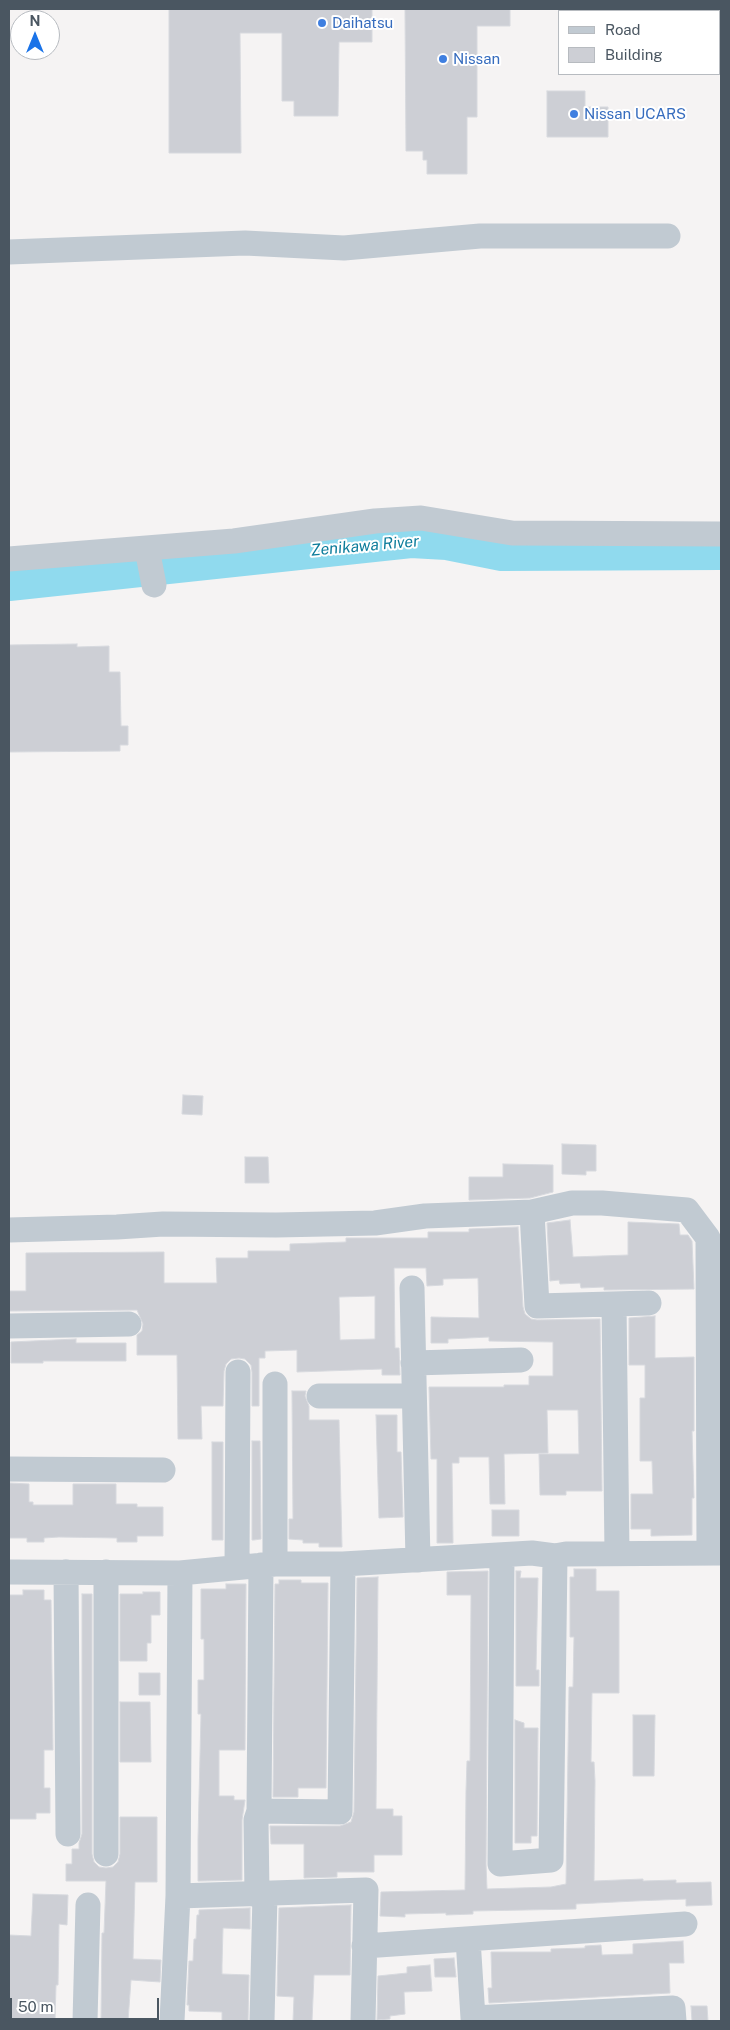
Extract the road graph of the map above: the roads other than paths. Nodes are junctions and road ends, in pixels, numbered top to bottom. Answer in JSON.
{"nodes":[{"id":1,"x":668,"y":236,"type":"dead end"},
{"id":2,"x":9,"y":252,"type":"edge"},
{"id":3,"x":721,"y":534,"type":"edge"},
{"id":4,"x":148,"y":553,"type":"junction"},
{"id":5,"x":9,"y":559,"type":"edge"},
{"id":6,"x":153,"y":583,"type":"dead end"},
{"id":7,"x":532,"y":1212,"type":"junction"},
{"id":8,"x":9,"y":1230,"type":"edge"},
{"id":9,"x":412,"y":1288,"type":"dead end"},
{"id":10,"x":648,"y":1303,"type":"dead end"},
{"id":11,"x":614,"y":1304,"type":"junction"},
{"id":12,"x":129,"y":1324,"type":"dead end"},
{"id":13,"x":9,"y":1326,"type":"edge"},
{"id":14,"x":521,"y":1360,"type":"dead end"},
{"id":15,"x":413,"y":1363,"type":"junction"},
{"id":16,"x":238,"y":1372,"type":"dead end"},
{"id":17,"x":275,"y":1384,"type":"dead end"},
{"id":18,"x":318,"y":1396,"type":"dead end"},
{"id":19,"x":414,"y":1396,"type":"junction"},
{"id":20,"x":9,"y":1470,"type":"edge"},
{"id":21,"x":162,"y":1470,"type":"dead end"},
{"id":22,"x":617,"y":1553,"type":"junction"},
{"id":23,"x":715,"y":1553,"type":"edge"},
{"id":24,"x":502,"y":1555,"type":"junction"},
{"id":25,"x":554,"y":1556,"type":"junction"},
{"id":26,"x":418,"y":1560,"type":"junction"},
{"id":27,"x":344,"y":1564,"type":"junction"},
{"id":28,"x":257,"y":1565,"type":"junction"},
{"id":29,"x":9,"y":1572,"type":"edge"},
{"id":30,"x":66,"y":1572,"type":"junction"},
{"id":31,"x":106,"y":1572,"type":"junction"},
{"id":32,"x":180,"y":1573,"type":"junction"},
{"id":33,"x":259,"y":1811,"type":"junction"},
{"id":34,"x":68,"y":1834,"type":"dead end"},
{"id":35,"x":106,"y":1854,"type":"dead end"},
{"id":36,"x":261,"y":1894,"type":"junction"},
{"id":37,"x":178,"y":1896,"type":"junction"},
{"id":38,"x":88,"y":1905,"type":"dead end"},
{"id":39,"x":685,"y":1924,"type":"dead end"},
{"id":40,"x":468,"y":1939,"type":"junction"},
{"id":41,"x":364,"y":1946,"type":"junction"},
{"id":42,"x":473,"y":2020,"type":"edge"},
{"id":43,"x":85,"y":2021,"type":"edge"},
{"id":44,"x":172,"y":2021,"type":"edge"},
{"id":45,"x":262,"y":2021,"type":"edge"},
{"id":46,"x":362,"y":2021,"type":"edge"},
{"id":47,"x":674,"y":2021,"type":"edge"}],
"edges":[{"from":1,"to":2,"type":"street"},
{"from":3,"to":4,"type":"street"},
{"from":4,"to":5,"type":"street"},
{"from":4,"to":6,"type":"street"},
{"from":7,"to":8,"type":"street"},
{"from":7,"to":11,"type":"street"},
{"from":7,"to":23,"type":"street"},
{"from":9,"to":15,"type":"street"},
{"from":10,"to":11,"type":"street"},
{"from":11,"to":22,"type":"street"},
{"from":12,"to":13,"type":"street"},
{"from":14,"to":15,"type":"street"},
{"from":15,"to":19,"type":"street"},
{"from":16,"to":28,"type":"street"},
{"from":17,"to":28,"type":"street"},
{"from":18,"to":19,"type":"street"},
{"from":19,"to":26,"type":"street"},
{"from":20,"to":21,"type":"street"},
{"from":22,"to":23,"type":"street"},
{"from":22,"to":25,"type":"street"},
{"from":24,"to":25,"type":"street"},
{"from":24,"to":25,"type":"street"},
{"from":24,"to":26,"type":"street"},
{"from":26,"to":27,"type":"street"},
{"from":27,"to":28,"type":"street"},
{"from":27,"to":33,"type":"street"},
{"from":28,"to":32,"type":"street"},
{"from":28,"to":33,"type":"street"},
{"from":29,"to":30,"type":"street"},
{"from":30,"to":31,"type":"street"},
{"from":30,"to":34,"type":"street"},
{"from":31,"to":32,"type":"street"},
{"from":31,"to":35,"type":"street"},
{"from":32,"to":37,"type":"street"},
{"from":33,"to":36,"type":"street"},
{"from":36,"to":37,"type":"street"},
{"from":36,"to":41,"type":"street"},
{"from":36,"to":45,"type":"street"},
{"from":37,"to":44,"type":"street"},
{"from":38,"to":43,"type":"street"},
{"from":39,"to":40,"type":"street"},
{"from":40,"to":41,"type":"street"},
{"from":40,"to":42,"type":"street"},
{"from":41,"to":46,"type":"street"},
{"from":42,"to":47,"type":"street"}]}
